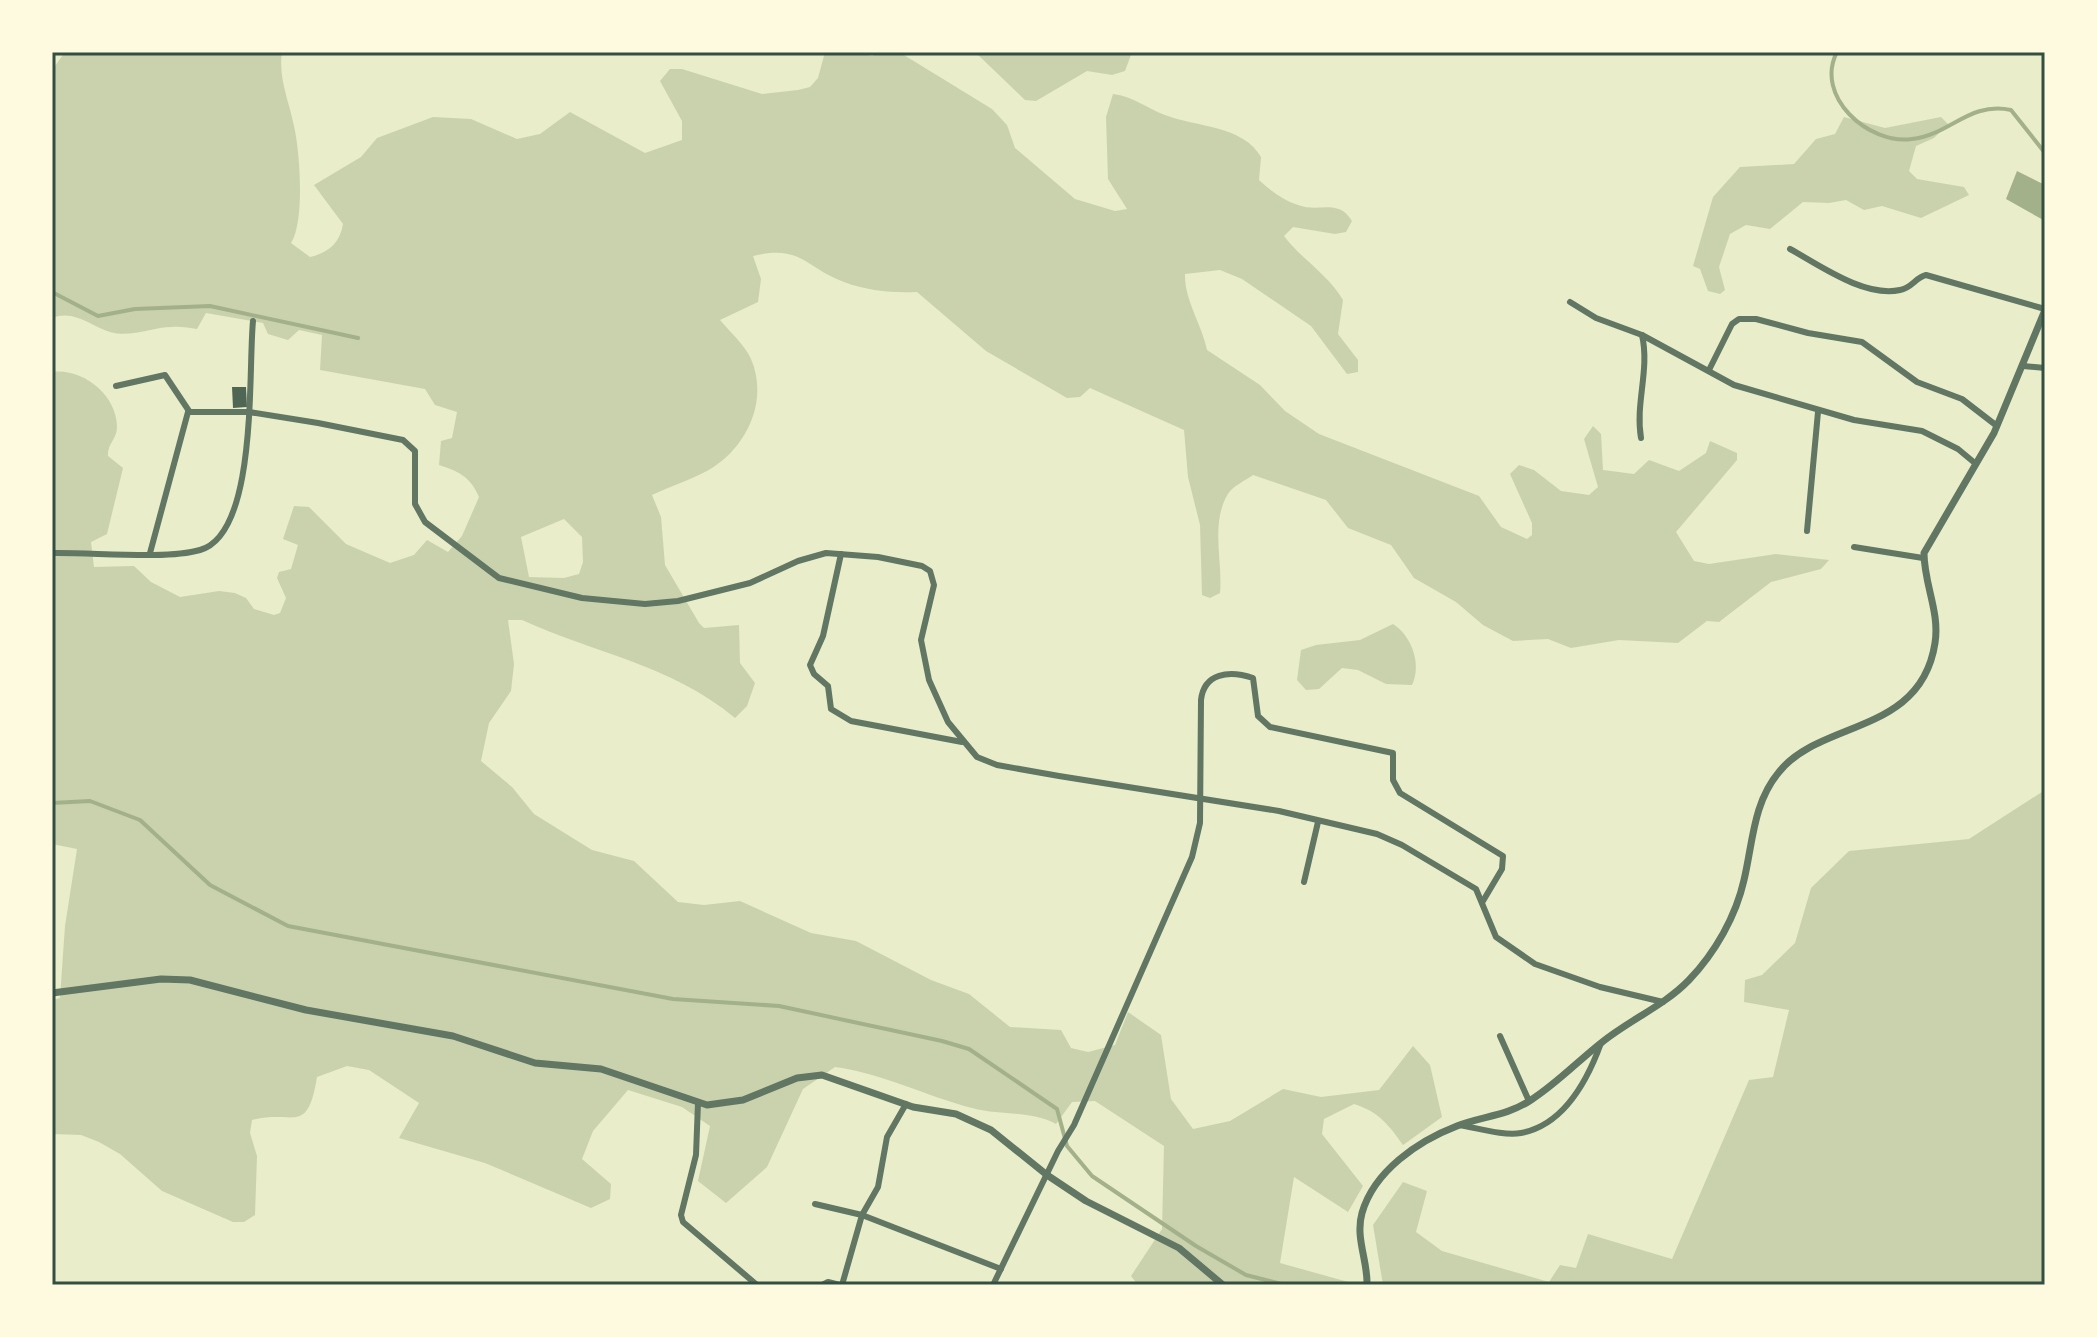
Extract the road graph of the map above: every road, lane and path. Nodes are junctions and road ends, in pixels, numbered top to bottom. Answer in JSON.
{"nodes":[{"id":1,"x":1790,"y":249,"type":"dead end"},
{"id":2,"x":1570,"y":302,"type":"dead end"},
{"id":3,"x":2045,"y":310,"type":"edge"},
{"id":4,"x":253,"y":321,"type":"dead end"},
{"id":5,"x":1642,"y":335,"type":"junction"},
{"id":6,"x":2023,"y":366,"type":"junction"},
{"id":7,"x":2045,"y":368,"type":"edge"},
{"id":8,"x":1709,"y":370,"type":"junction"},
{"id":9,"x":116,"y":386,"type":"dead end"},
{"id":10,"x":189,"y":411,"type":"junction"},
{"id":11,"x":249,"y":412,"type":"junction"},
{"id":12,"x":1818,"y":412,"type":"junction"},
{"id":13,"x":1997,"y":426,"type":"junction"},
{"id":14,"x":1641,"y":438,"type":"dead end"},
{"id":15,"x":1976,"y":464,"type":"junction"},
{"id":16,"x":1807,"y":531,"type":"dead end"},
{"id":17,"x":1854,"y":547,"type":"dead end"},
{"id":18,"x":52,"y":553,"type":"edge"},
{"id":19,"x":150,"y":553,"type":"junction"},
{"id":20,"x":841,"y":554,"type":"junction"},
{"id":21,"x":1923,"y":558,"type":"junction"},
{"id":22,"x":962,"y":742,"type":"junction"},
{"id":23,"x":1199,"y":801,"type":"junction"},
{"id":24,"x":1318,"y":822,"type":"junction"},
{"id":25,"x":1304,"y":882,"type":"dead end"},
{"id":26,"x":1483,"y":901,"type":"junction"},
{"id":27,"x":52,"y":993,"type":"edge"},
{"id":28,"x":1663,"y":1002,"type":"junction"},
{"id":29,"x":1500,"y":1036,"type":"dead end"},
{"id":30,"x":1601,"y":1043,"type":"junction"},
{"id":31,"x":1529,"y":1101,"type":"junction"},
{"id":32,"x":698,"y":1103,"type":"junction"},
{"id":33,"x":906,"y":1104,"type":"junction"},
{"id":34,"x":1459,"y":1125,"type":"junction"},
{"id":35,"x":1047,"y":1175,"type":"junction"},
{"id":36,"x":815,"y":1204,"type":"dead end"},
{"id":37,"x":862,"y":1215,"type":"junction"},
{"id":38,"x":1001,"y":1269,"type":"junction"},
{"id":39,"x":757,"y":1285,"type":"edge"},
{"id":40,"x":822,"y":1285,"type":"edge"},
{"id":41,"x":841,"y":1285,"type":"edge"},
{"id":42,"x":993,"y":1285,"type":"edge"},
{"id":43,"x":1223,"y":1285,"type":"edge"},
{"id":44,"x":1367,"y":1285,"type":"edge"}],
"edges":[{"from":1,"to":3,"type":"street"},
{"from":2,"to":5,"type":"street"},
{"from":3,"to":6,"type":"street"},
{"from":4,"to":11,"type":"street"},
{"from":5,"to":8,"type":"street"},
{"from":5,"to":14,"type":"street"},
{"from":6,"to":7,"type":"street"},
{"from":6,"to":13,"type":"street"},
{"from":8,"to":12,"type":"street"},
{"from":8,"to":13,"type":"street"},
{"from":9,"to":10,"type":"street"},
{"from":10,"to":11,"type":"street"},
{"from":10,"to":19,"type":"street"},
{"from":11,"to":19,"type":"street"},
{"from":11,"to":20,"type":"street"},
{"from":12,"to":15,"type":"street"},
{"from":12,"to":16,"type":"street"},
{"from":13,"to":15,"type":"street"},
{"from":15,"to":21,"type":"street"},
{"from":17,"to":21,"type":"street"},
{"from":18,"to":19,"type":"street"},
{"from":20,"to":22,"type":"street"},
{"from":20,"to":22,"type":"street"},
{"from":21,"to":28,"type":"street"},
{"from":22,"to":23,"type":"street"},
{"from":23,"to":24,"type":"street"},
{"from":23,"to":26,"type":"street"},
{"from":23,"to":35,"type":"street"},
{"from":24,"to":25,"type":"street"},
{"from":24,"to":26,"type":"street"},
{"from":26,"to":28,"type":"street"},
{"from":27,"to":32,"type":"street"},
{"from":28,"to":30,"type":"street"},
{"from":29,"to":31,"type":"street"},
{"from":30,"to":31,"type":"street"},
{"from":30,"to":34,"type":"street"},
{"from":31,"to":34,"type":"street"},
{"from":32,"to":33,"type":"street"},
{"from":32,"to":39,"type":"street"},
{"from":33,"to":35,"type":"street"},
{"from":33,"to":37,"type":"street"},
{"from":34,"to":44,"type":"street"},
{"from":35,"to":38,"type":"street"},
{"from":35,"to":43,"type":"street"},
{"from":36,"to":37,"type":"street"},
{"from":37,"to":38,"type":"street"},
{"from":37,"to":41,"type":"street"},
{"from":38,"to":42,"type":"street"},
{"from":40,"to":41,"type":"street"}]}
